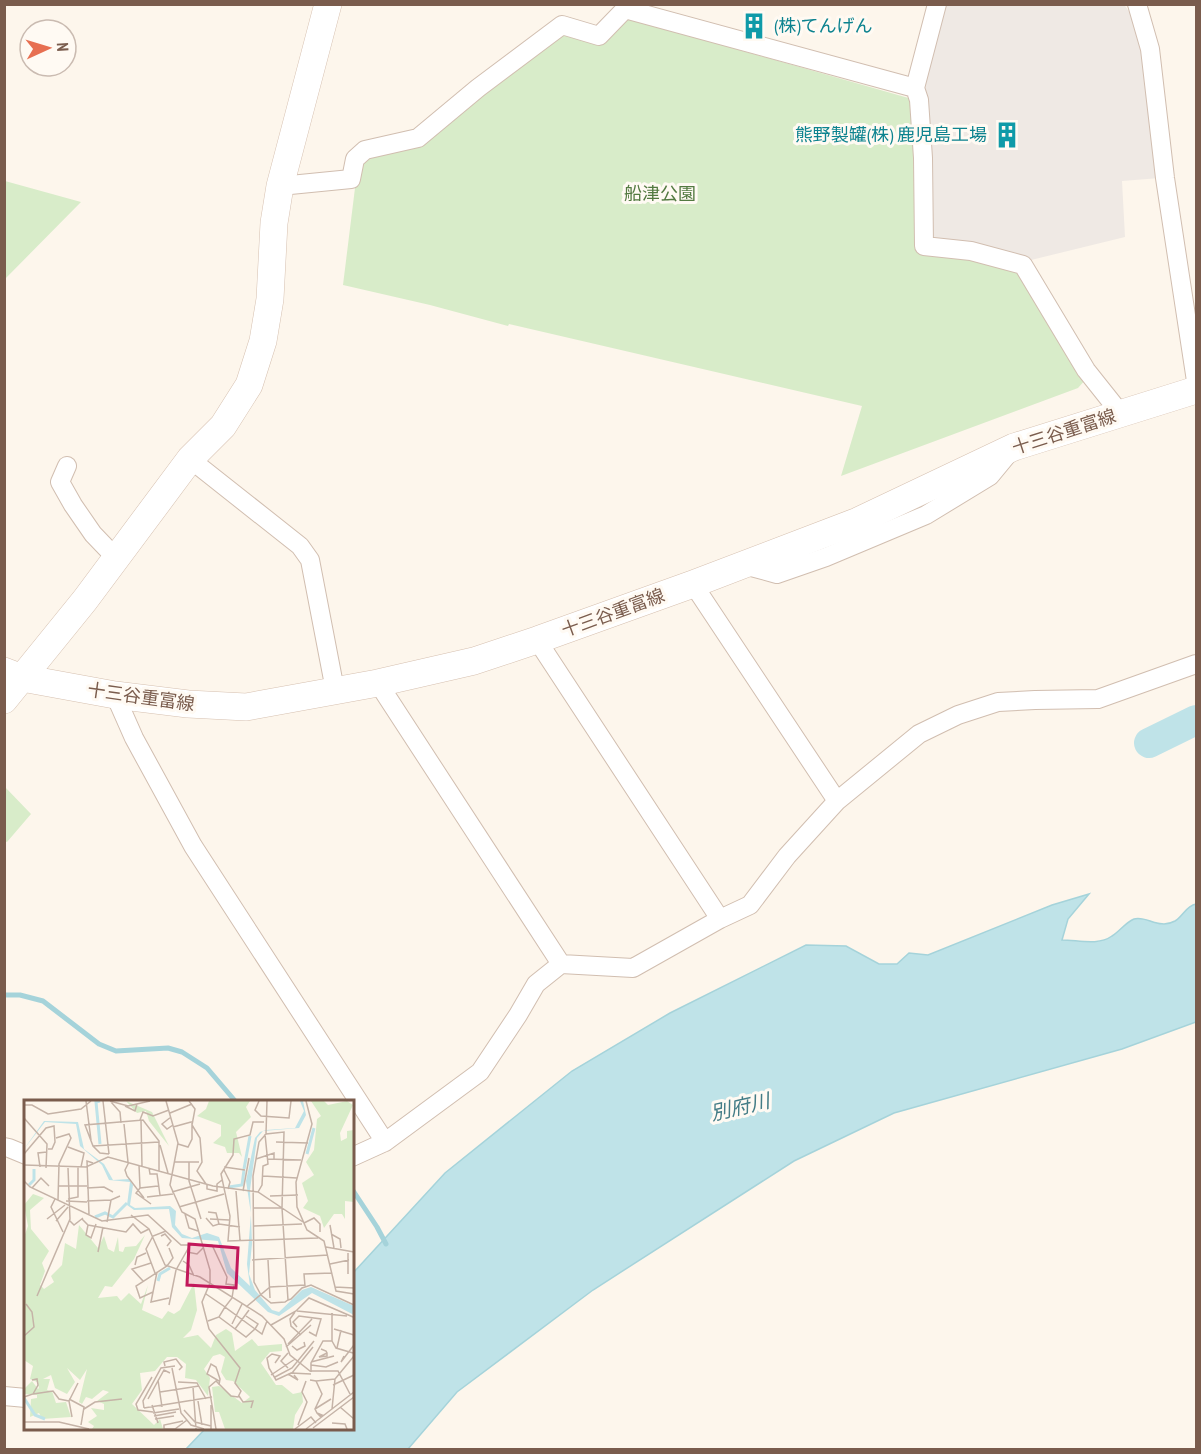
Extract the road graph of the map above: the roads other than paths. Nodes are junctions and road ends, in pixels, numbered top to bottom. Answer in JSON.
{"nodes":[{"id":1,"x":328,"y":4,"type":"edge"},
{"id":2,"x":937,"y":4,"type":"edge"},
{"id":3,"x":1137,"y":4,"type":"edge"},
{"id":4,"x":628,"y":7,"type":"edge"},
{"id":5,"x":915,"y":87,"type":"junction"},
{"id":6,"x":280,"y":186,"type":"junction"},
{"id":7,"x":1197,"y":381,"type":"edge"},
{"id":8,"x":1197,"y":390,"type":"edge"},
{"id":9,"x":1121,"y":414,"type":"junction"},
{"id":10,"x":190,"y":459,"type":"junction"},
{"id":11,"x":67,"y":466,"type":"dead end"},
{"id":12,"x":116,"y":558,"type":"junction"},
{"id":13,"x":693,"y":584,"type":"junction"},
{"id":14,"x":537,"y":640,"type":"junction"},
{"id":15,"x":1197,"y":664,"type":"edge"},
{"id":16,"x":13,"y":674,"type":"edge"},
{"id":17,"x":378,"y":683,"type":"junction"},
{"id":18,"x":335,"y":690,"type":"junction"},
{"id":19,"x":115,"y":694,"type":"junction"},
{"id":20,"x":4,"y":700,"type":"edge"},
{"id":21,"x":837,"y":801,"type":"junction"},
{"id":22,"x":720,"y":919,"type":"junction"},
{"id":23,"x":561,"y":964,"type":"junction"},
{"id":24,"x":385,"y":1142,"type":"junction"},
{"id":25,"x":4,"y":1147,"type":"edge"},
{"id":26,"x":24,"y":1154,"type":"edge"},
{"id":27,"x":354,"y":1156,"type":"edge"},
{"id":28,"x":4,"y":1396,"type":"edge"},
{"id":29,"x":24,"y":1398,"type":"edge"}],
"edges":[{"from":1,"to":6,"type":"main road"},
{"from":2,"to":5,"type":"street"},
{"from":3,"to":7,"type":"street"},
{"from":4,"to":5,"type":"street"},
{"from":4,"to":6,"type":"street"},
{"from":5,"to":9,"type":"street"},
{"from":6,"to":10,"type":"main road"},
{"from":8,"to":9,"type":"main road","name":"十三谷重富線"},
{"from":9,"to":13,"type":"main road","name":"十三谷重富線"},
{"from":10,"to":12,"type":"main road"},
{"from":10,"to":18,"type":"street"},
{"from":11,"to":12,"type":"street"},
{"from":12,"to":16,"type":"main road"},
{"from":13,"to":14,"type":"main road","name":"十三谷重富線"},
{"from":13,"to":21,"type":"street"},
{"from":14,"to":17,"type":"main road","name":"十三谷重富線"},
{"from":14,"to":22,"type":"street"},
{"from":15,"to":21,"type":"street"},
{"from":16,"to":19,"type":"main road","name":"十三谷重富線"},
{"from":16,"to":20,"type":"main road"},
{"from":17,"to":18,"type":"main road","name":"十三谷重富線"},
{"from":17,"to":23,"type":"street"},
{"from":18,"to":19,"type":"main road","name":"十三谷重富線"},
{"from":19,"to":24,"type":"street"},
{"from":21,"to":22,"type":"street"},
{"from":22,"to":23,"type":"street"},
{"from":23,"to":24,"type":"street"},
{"from":24,"to":27,"type":"street"},
{"from":25,"to":26,"type":"street"},
{"from":28,"to":29,"type":"street"}]}
